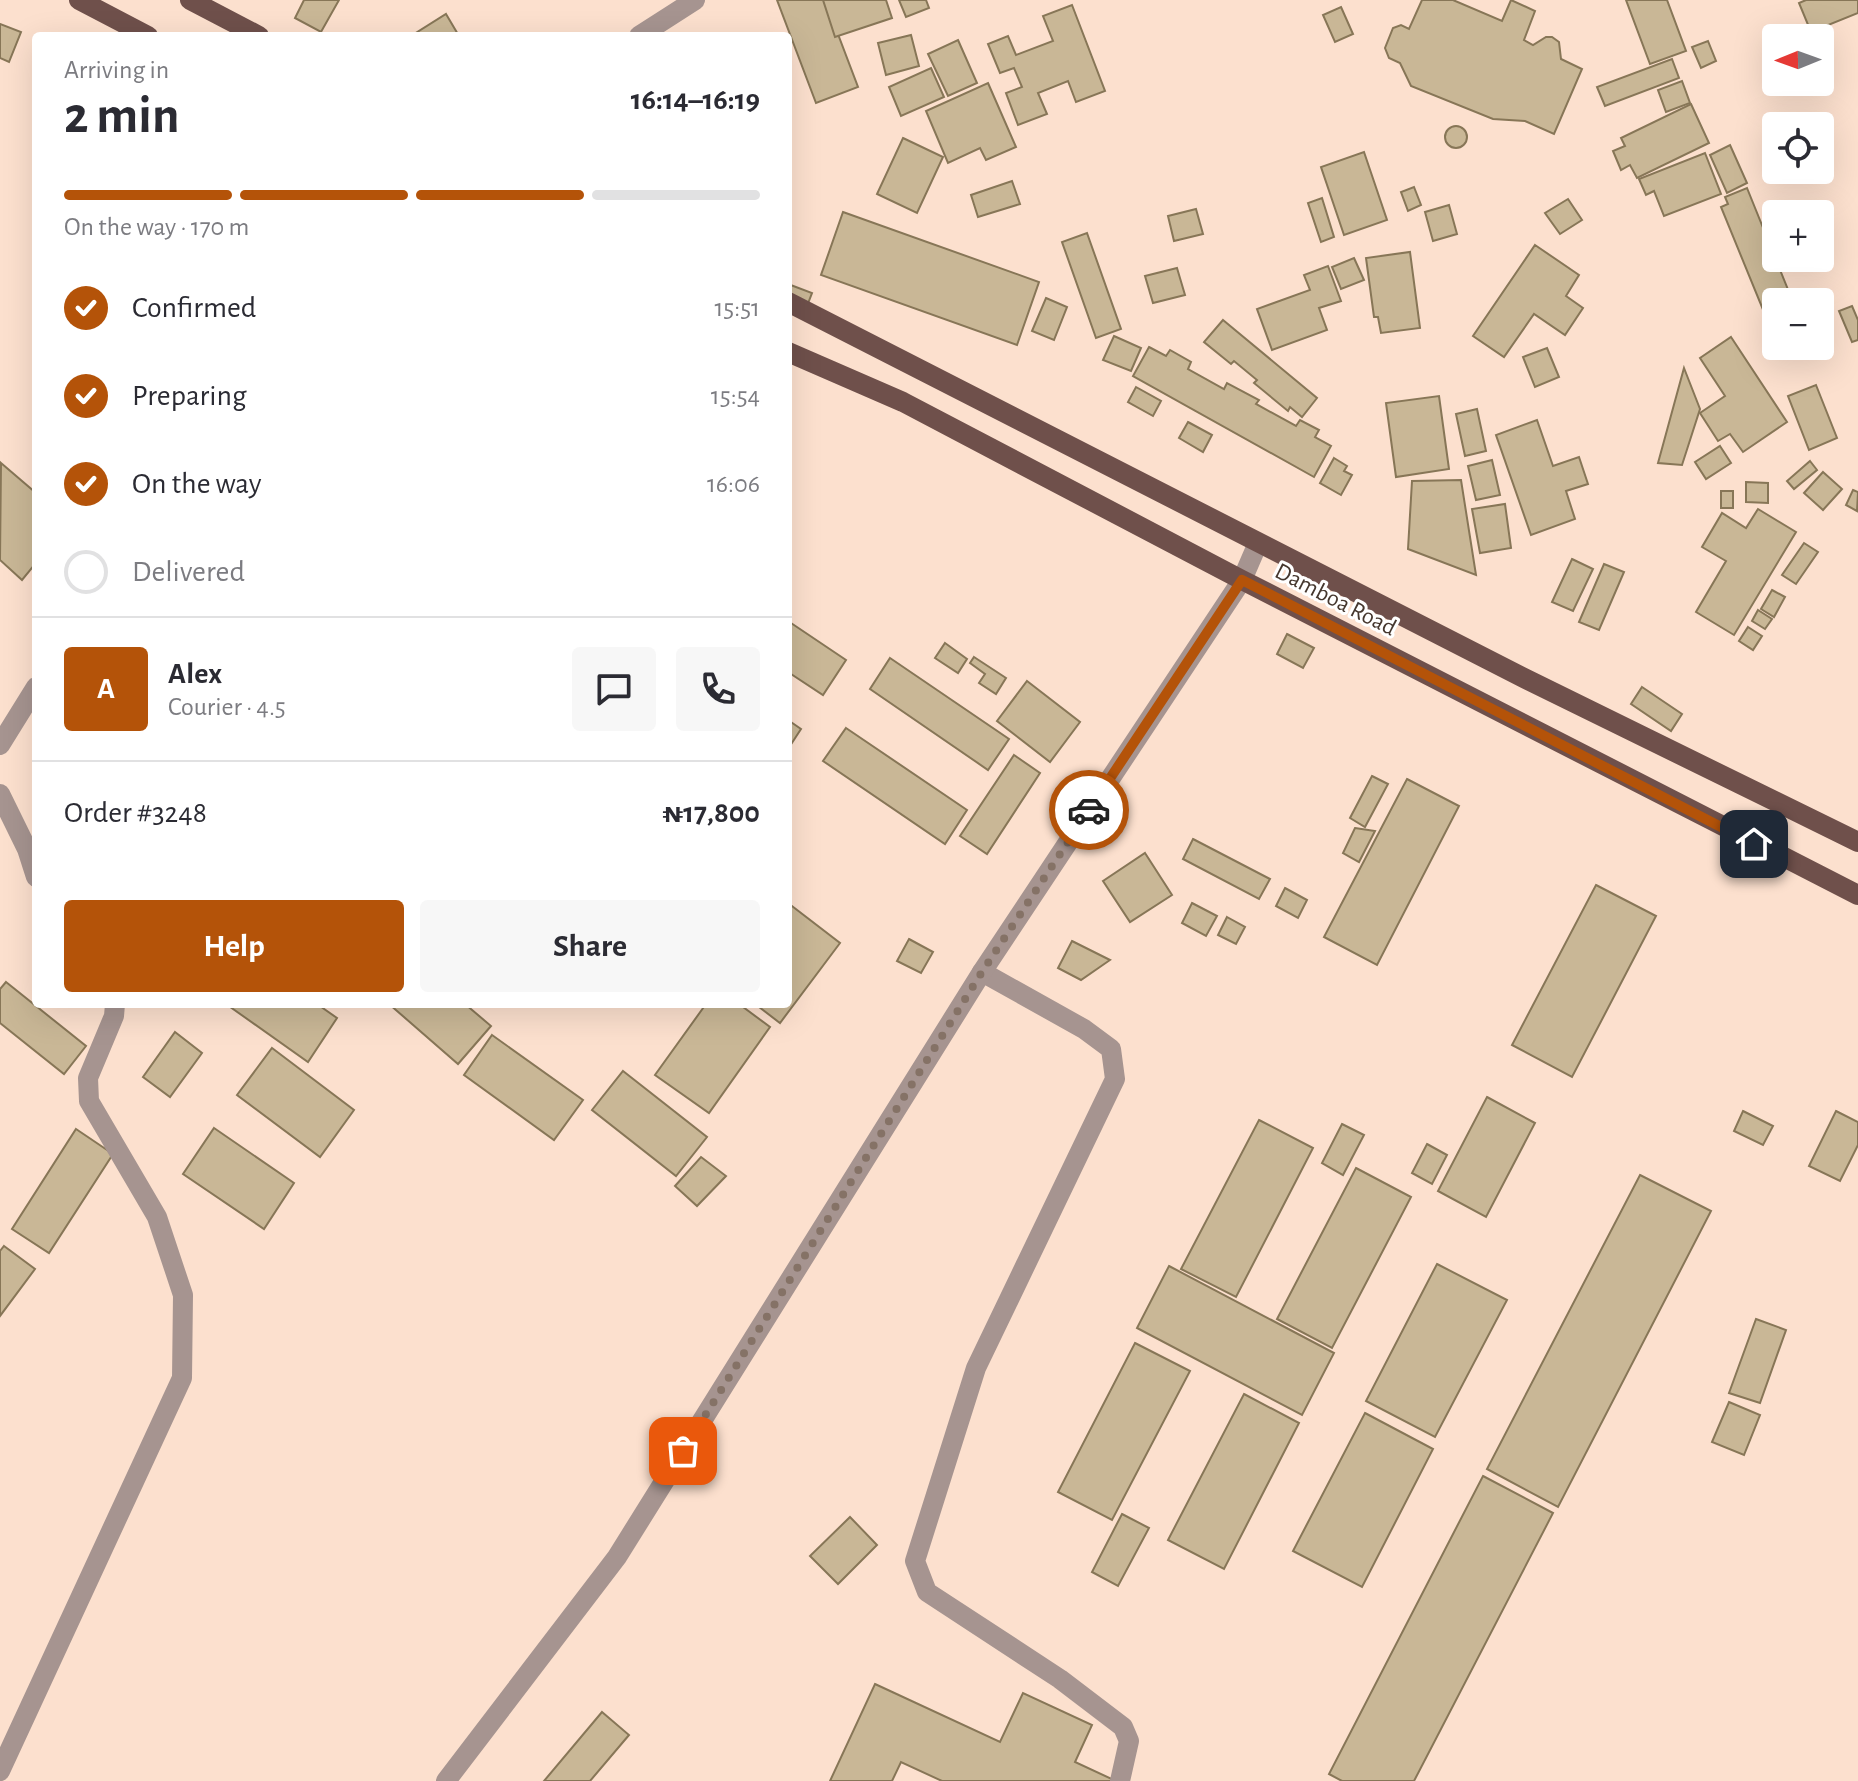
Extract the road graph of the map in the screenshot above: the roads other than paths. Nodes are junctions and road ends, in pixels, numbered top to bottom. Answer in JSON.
{"nodes":[{"id":1,"x":79,"y":0,"type":"edge"},
{"id":2,"x":190,"y":0,"type":"edge"},
{"id":3,"x":695,"y":0,"type":"edge"},
{"id":4,"x":140,"y":32,"type":"edge"},
{"id":5,"x":251,"y":32,"type":"edge"},
{"id":6,"x":645,"y":32,"type":"edge"},
{"id":7,"x":792,"y":304,"type":"edge"},
{"id":8,"x":792,"y":354,"type":"edge"},
{"id":9,"x":1258,"y":543,"type":"junction"},
{"id":10,"x":1242,"y":580,"type":"junction"},
{"id":11,"x":32,"y":693,"type":"edge"},
{"id":12,"x":0,"y":745,"type":"edge"},
{"id":13,"x":0,"y":794,"type":"edge"},
{"id":14,"x":1858,"y":842,"type":"edge"},
{"id":15,"x":32,"y":865,"type":"edge"},
{"id":16,"x":1858,"y":895,"type":"edge"},
{"id":17,"x":982,"y":972,"type":"junction"},
{"id":18,"x":115,"y":1008,"type":"edge"},
{"id":19,"x":0,"y":1771,"type":"edge"},
{"id":20,"x":446,"y":1781,"type":"edge"},
{"id":21,"x":1120,"y":1781,"type":"edge"}],
"edges":[{"from":1,"to":4,"type":"main road"},
{"from":2,"to":5,"type":"main road"},
{"from":3,"to":6,"type":"street"},
{"from":7,"to":9,"type":"main road","name":"Damboa Road"},
{"from":8,"to":10,"type":"main road","name":"Damboa Road"},
{"from":9,"to":10,"type":"street"},
{"from":9,"to":14,"type":"main road","name":"Damboa Road"},
{"from":10,"to":16,"type":"main road","name":"Damboa Road"},
{"from":10,"to":17,"type":"street"},
{"from":11,"to":12,"type":"street"},
{"from":13,"to":15,"type":"street"},
{"from":17,"to":20,"type":"street"},
{"from":17,"to":21,"type":"street"},
{"from":18,"to":19,"type":"street"}]}
